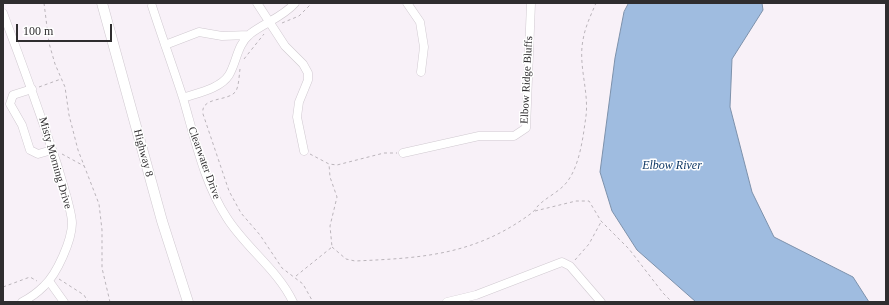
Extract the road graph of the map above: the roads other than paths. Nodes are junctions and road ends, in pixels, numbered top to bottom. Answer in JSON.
{"nodes":[{"id":1,"x":102,"y":3,"type":"edge"},
{"id":2,"x":257,"y":3,"type":"edge"},
{"id":3,"x":295,"y":3,"type":"edge"},
{"id":4,"x":407,"y":3,"type":"edge"},
{"id":5,"x":531,"y":3,"type":"edge"},
{"id":6,"x":152,"y":6,"type":"dead end"},
{"id":7,"x":3,"y":13,"type":"edge"},
{"id":8,"x":271,"y":25,"type":"junction"},
{"id":9,"x":249,"y":35,"type":"junction"},
{"id":10,"x":165,"y":45,"type":"junction"},
{"id":11,"x":421,"y":72,"type":"dead end"},
{"id":12,"x":32,"y":89,"type":"junction"},
{"id":13,"x":183,"y":98,"type":"junction"},
{"id":14,"x":304,"y":151,"type":"road end"},
{"id":15,"x":53,"y":153,"type":"junction"},
{"id":16,"x":403,"y":153,"type":"road end"},
{"id":17,"x":48,"y":282,"type":"junction"},
{"id":18,"x":478,"y":299,"type":"edge"},
{"id":19,"x":22,"y":302,"type":"edge"},
{"id":20,"x":64,"y":302,"type":"edge"},
{"id":21,"x":188,"y":302,"type":"edge"},
{"id":22,"x":293,"y":302,"type":"edge"},
{"id":23,"x":447,"y":302,"type":"edge"},
{"id":24,"x":601,"y":302,"type":"edge"}],
"edges":[{"from":1,"to":21,"type":"main road","name":"Highway 8"},
{"from":2,"to":8,"type":"street"},
{"from":3,"to":8,"type":"street"},
{"from":4,"to":11,"type":"street"},
{"from":5,"to":16,"type":"street","name":"Elbow Ridge Bluffs"},
{"from":6,"to":10,"type":"street","name":"Clearwater Drive"},
{"from":7,"to":12,"type":"street","name":"Misty Morning Drive"},
{"from":8,"to":9,"type":"street"},
{"from":8,"to":14,"type":"street"},
{"from":9,"to":10,"type":"street"},
{"from":9,"to":13,"type":"street"},
{"from":10,"to":13,"type":"street","name":"Clearwater Drive"},
{"from":12,"to":15,"type":"street","name":"Misty Morning Drive"},
{"from":12,"to":15,"type":"street"},
{"from":13,"to":22,"type":"street","name":"Clearwater Drive"},
{"from":15,"to":17,"type":"street","name":"Misty Morning Drive"},
{"from":17,"to":19,"type":"street","name":"Misty Morning Drive"},
{"from":17,"to":20,"type":"street"},
{"from":18,"to":23,"type":"street"},
{"from":18,"to":24,"type":"street"}]}
